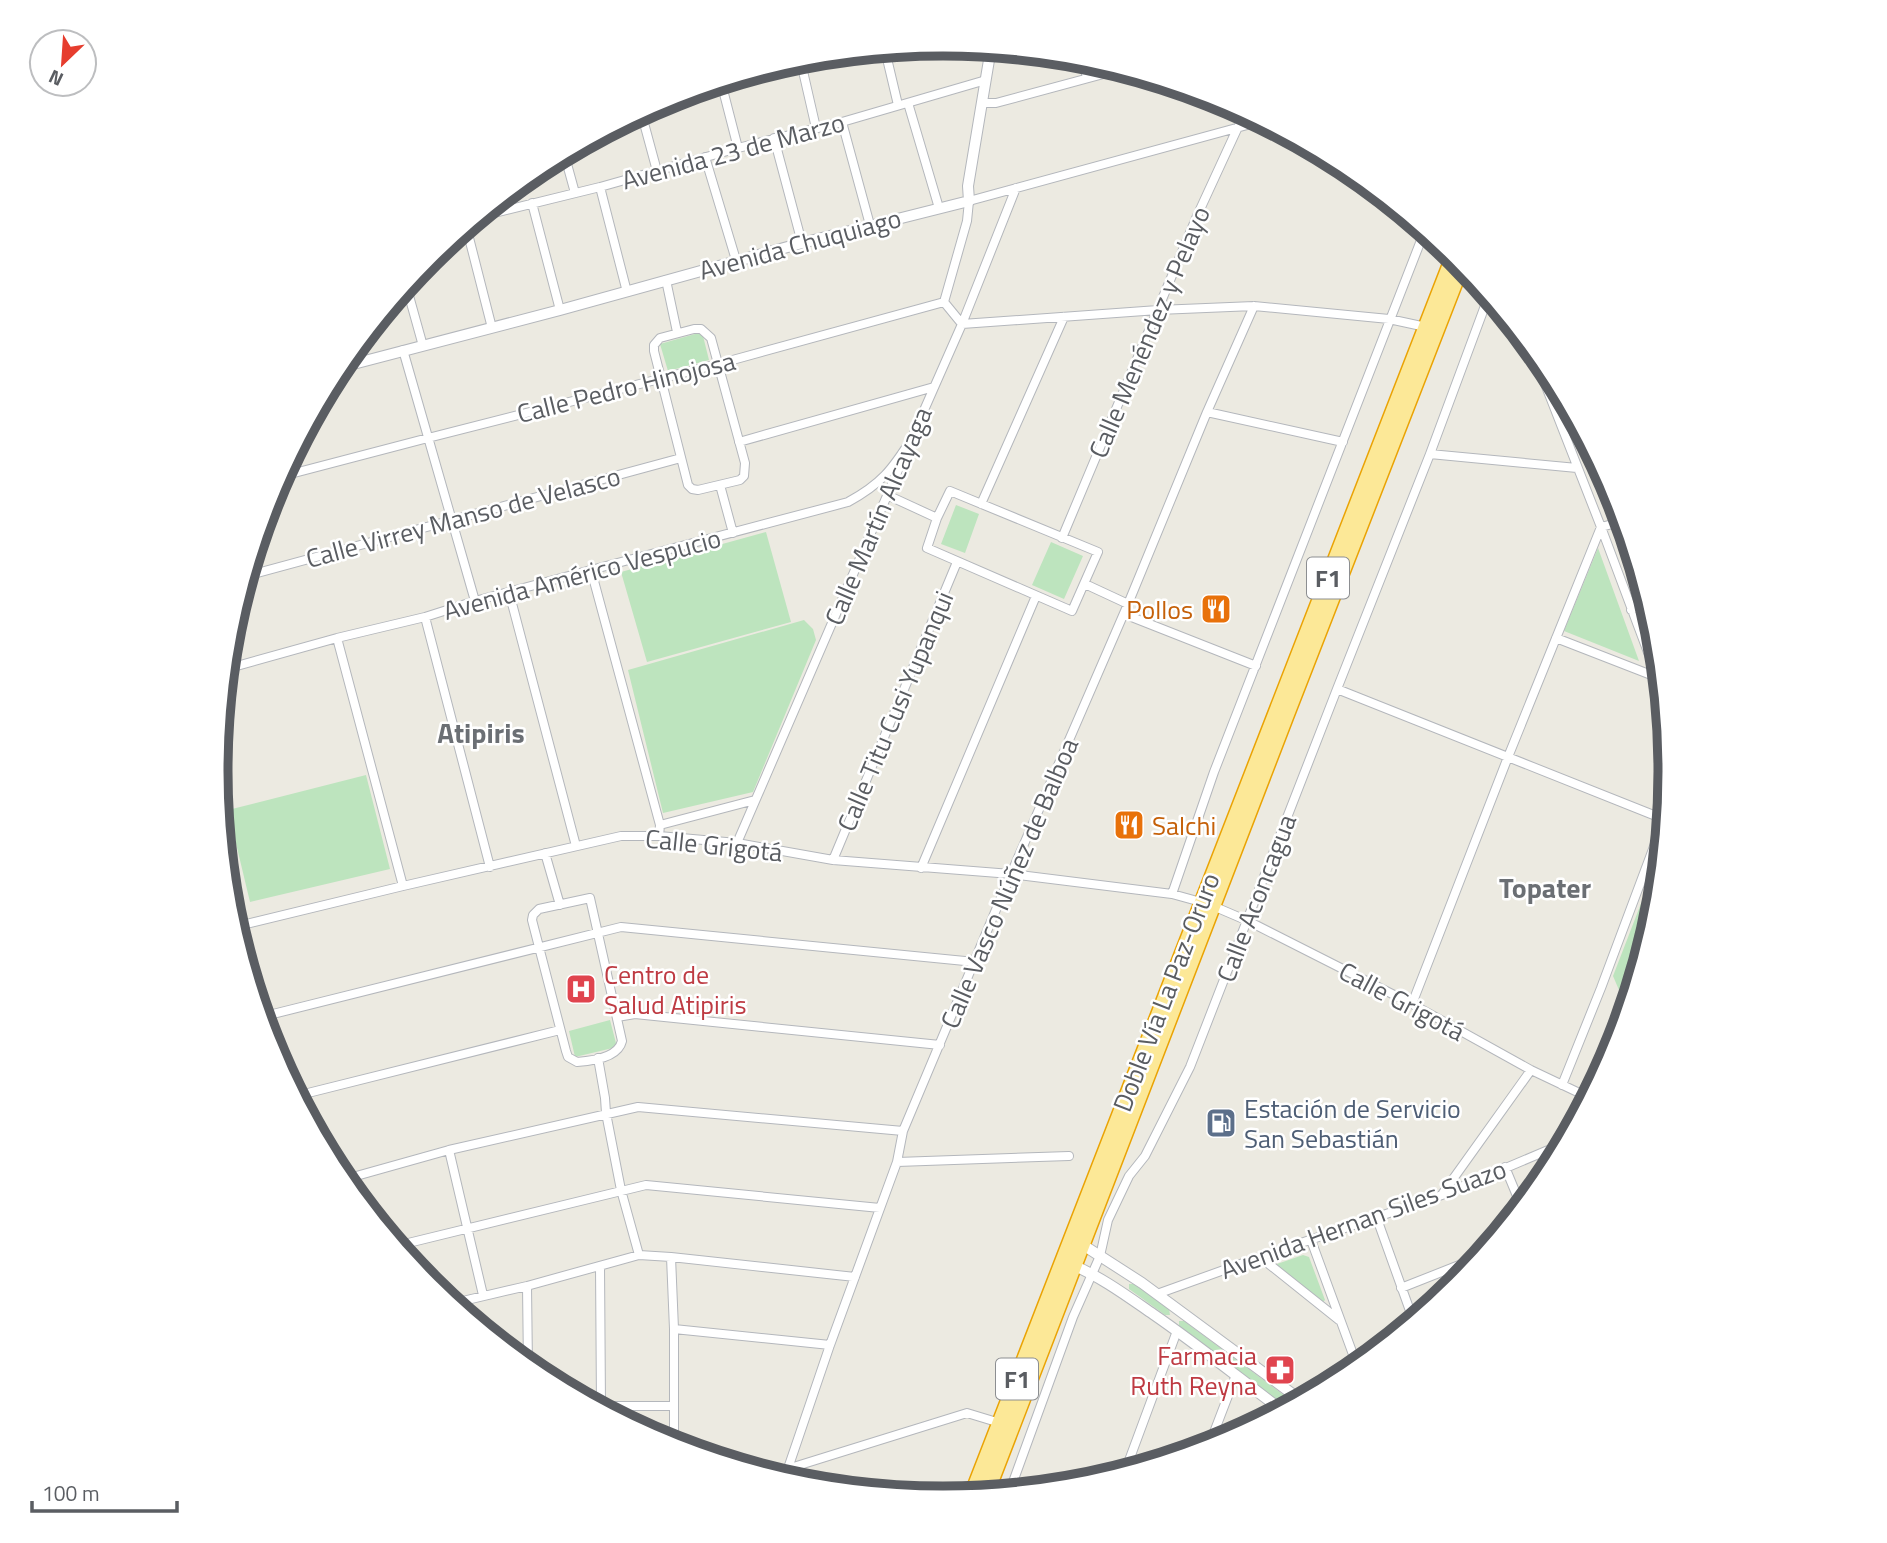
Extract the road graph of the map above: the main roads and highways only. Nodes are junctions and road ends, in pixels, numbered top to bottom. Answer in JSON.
{"nodes":[{"id":1,"x":1449,"y":266,"type":"edge"},
{"id":2,"x":1462,"y":280,"type":"edge"},
{"id":3,"x":1207,"y":904,"type":"junction"},
{"id":4,"x":1069,"y":1264,"type":"junction"},
{"id":5,"x":990,"y":1485,"type":"edge"},
{"id":6,"x":975,"y":1486,"type":"edge"}],
"edges":[{"from":1,"to":3,"type":"highway","name":"Doble Vía La Paz-Oruro","number":"F1"},
{"from":2,"to":3,"type":"highway","name":"Doble Vía La Paz-Oruro","number":"F1"},
{"from":3,"to":4,"type":"highway","name":"Doble Vía La Paz-Oruro","number":"F1"},
{"from":3,"to":4,"type":"highway","name":"Doble Vía La Paz-Oruro","number":"F1"},
{"from":4,"to":5,"type":"highway","name":"Doble Vía La Paz-Oruro","number":"F1"},
{"from":4,"to":6,"type":"highway","name":"Doble Vía La Paz-Oruro","number":"F1"}]}
